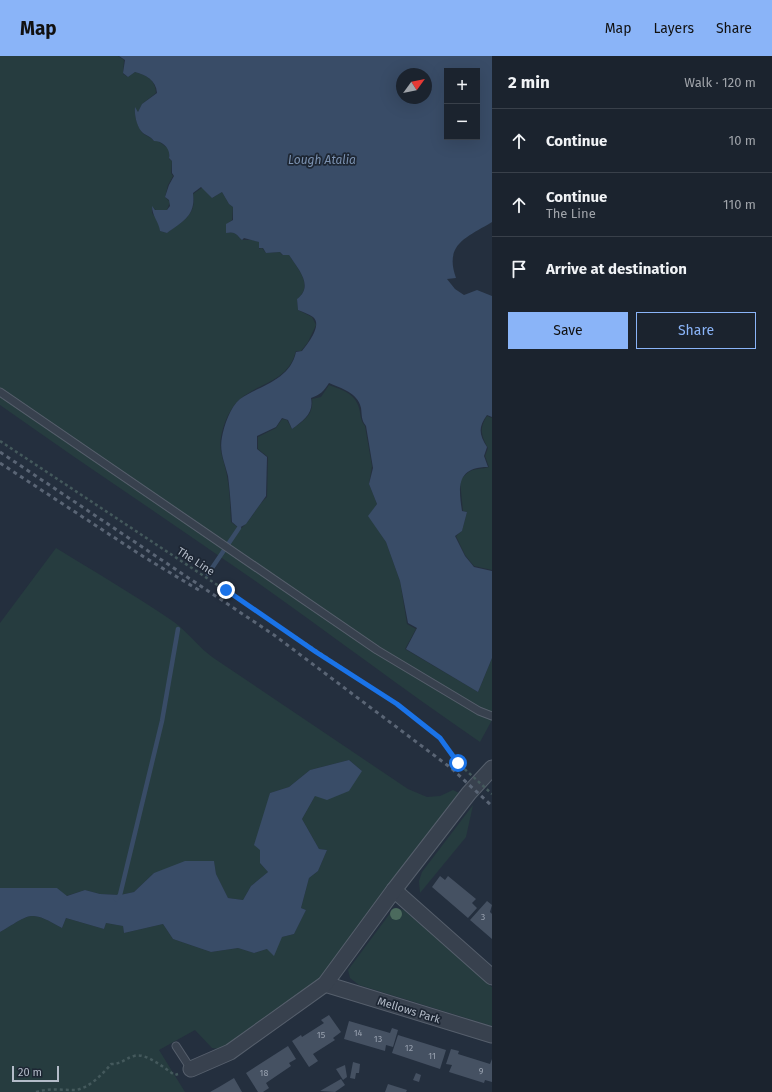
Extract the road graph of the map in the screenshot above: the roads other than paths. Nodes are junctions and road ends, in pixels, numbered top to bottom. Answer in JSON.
{"nodes":[{"id":1,"x":0,"y":392,"type":"edge"},
{"id":2,"x":492,"y":716,"type":"edge"},
{"id":3,"x":492,"y":768,"type":"edge"},
{"id":4,"x":394,"y":890,"type":"junction"},
{"id":5,"x":492,"y":977,"type":"edge"},
{"id":6,"x":325,"y":984,"type":"junction"},
{"id":7,"x":492,"y":1035,"type":"edge"},
{"id":8,"x":176,"y":1046,"type":"dead end"},
{"id":9,"x":191,"y":1069,"type":"joint"}],
"edges":[{"from":1,"to":2,"type":"lane"},
{"from":3,"to":4,"type":"street"},
{"from":4,"to":5,"type":"street"},
{"from":4,"to":6,"type":"street"},
{"from":6,"to":7,"type":"street","name":"Mellows Park"},
{"from":6,"to":9,"type":"street"},
{"from":8,"to":9,"type":"lane"}]}
